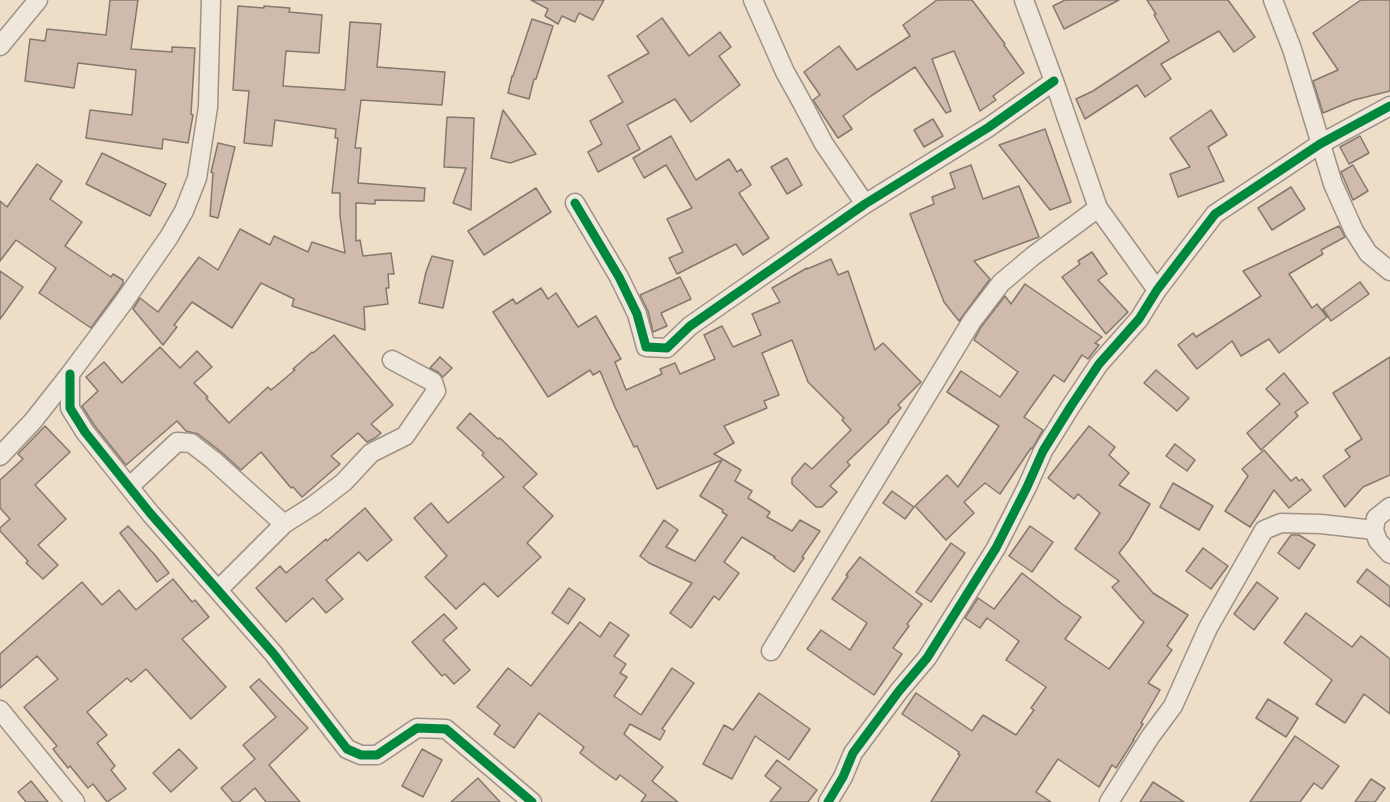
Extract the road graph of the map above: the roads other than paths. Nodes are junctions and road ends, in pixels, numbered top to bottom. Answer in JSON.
{"nodes":[{"id":1,"x":38,"y":0,"type":"edge"},
{"id":2,"x":211,"y":0,"type":"edge"},
{"id":3,"x":753,"y":0,"type":"edge"},
{"id":4,"x":1023,"y":0,"type":"edge"},
{"id":5,"x":1273,"y":0,"type":"edge"},
{"id":6,"x":0,"y":46,"type":"edge"},
{"id":7,"x":1054,"y":81,"type":"junction"},
{"id":8,"x":1390,"y":106,"type":"edge"},
{"id":9,"x":1320,"y":144,"type":"junction"},
{"id":10,"x":575,"y":203,"type":"dead end"},
{"id":11,"x":865,"y":204,"type":"junction"},
{"id":12,"x":1098,"y":208,"type":"junction"},
{"id":13,"x":1390,"y":271,"type":"edge"},
{"id":14,"x":1157,"y":290,"type":"junction"},
{"id":15,"x":392,"y":360,"type":"dead end"},
{"id":16,"x":70,"y":374,"type":"junction"},
{"id":17,"x":0,"y":456,"type":"edge"},
{"id":18,"x":129,"y":487,"type":"junction"},
{"id":19,"x":1390,"y":507,"type":"edge"},
{"id":20,"x":284,"y":524,"type":"junction"},
{"id":21,"x":1374,"y":530,"type":"junction"},
{"id":22,"x":1390,"y":554,"type":"edge"},
{"id":23,"x":218,"y":590,"type":"junction"},
{"id":24,"x":771,"y":651,"type":"dead end"},
{"id":25,"x":0,"y":710,"type":"edge"},
{"id":26,"x":75,"y":802,"type":"edge"},
{"id":27,"x":532,"y":802,"type":"edge"},
{"id":28,"x":828,"y":802,"type":"edge"},
{"id":29,"x":1109,"y":802,"type":"edge"}],
"edges":[{"from":1,"to":6,"type":"street"},
{"from":2,"to":16,"type":"street"},
{"from":3,"to":11,"type":"street"},
{"from":4,"to":7,"type":"street"},
{"from":5,"to":9,"type":"street"},
{"from":7,"to":11,"type":"street"},
{"from":7,"to":12,"type":"street"},
{"from":8,"to":9,"type":"street"},
{"from":9,"to":13,"type":"street"},
{"from":9,"to":14,"type":"street"},
{"from":10,"to":11,"type":"street"},
{"from":12,"to":14,"type":"street"},
{"from":12,"to":24,"type":"street"},
{"from":14,"to":28,"type":"street"},
{"from":15,"to":20,"type":"street"},
{"from":16,"to":17,"type":"street"},
{"from":16,"to":18,"type":"street"},
{"from":18,"to":20,"type":"street"},
{"from":18,"to":23,"type":"street"},
{"from":19,"to":21,"type":"street"},
{"from":20,"to":23,"type":"street"},
{"from":21,"to":22,"type":"street"},
{"from":21,"to":29,"type":"street"},
{"from":23,"to":27,"type":"street"},
{"from":25,"to":26,"type":"street"}]}
